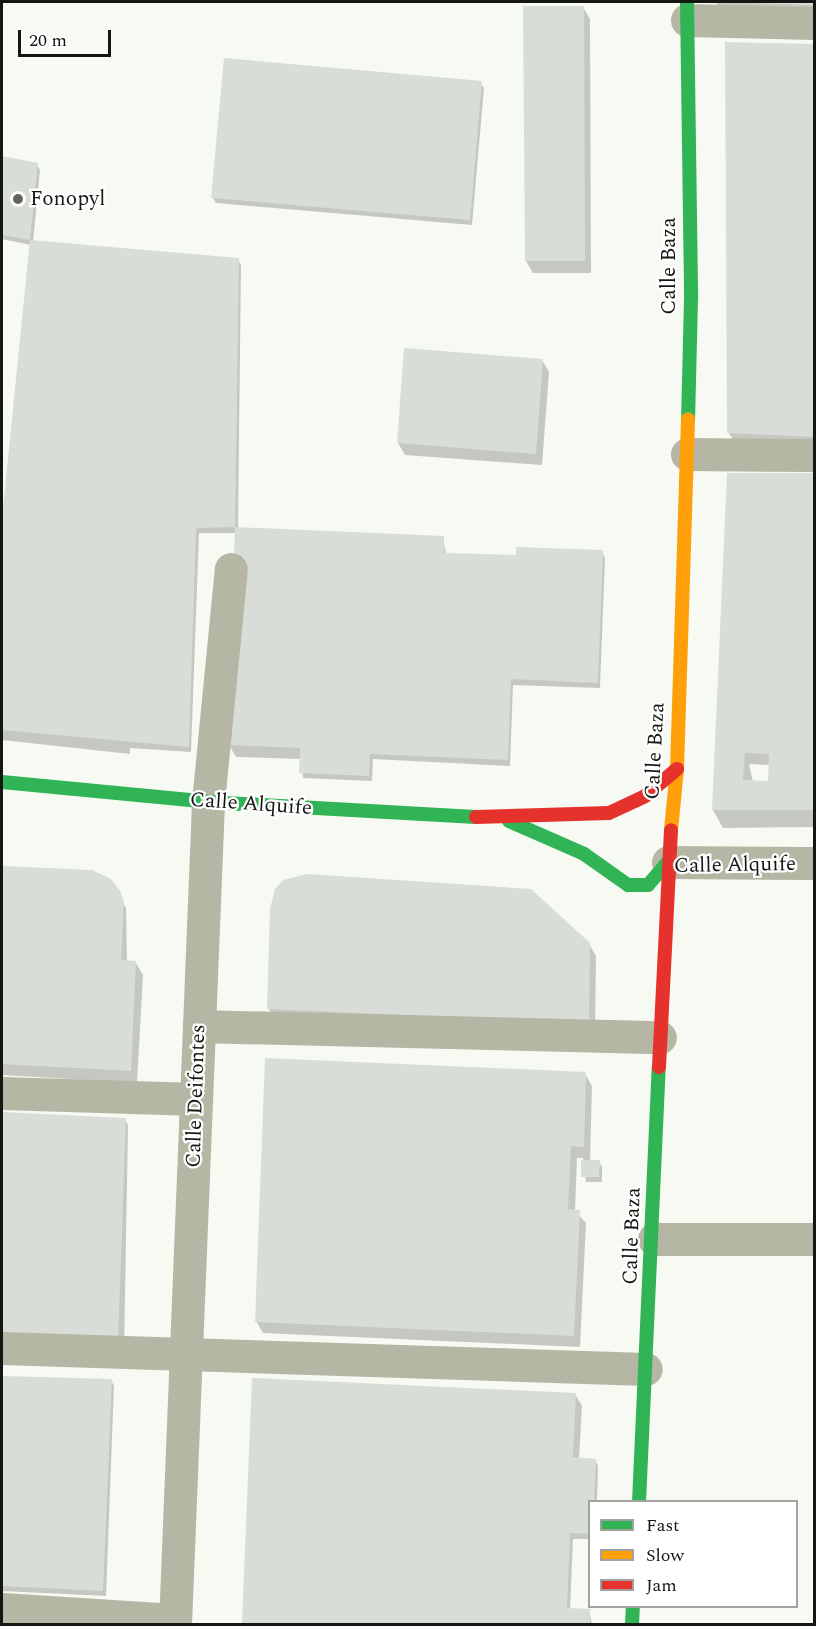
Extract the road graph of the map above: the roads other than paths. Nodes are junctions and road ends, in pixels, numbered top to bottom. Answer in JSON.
{"nodes":[{"id":1,"x":687,"y":11,"type":"edge"},
{"id":2,"x":814,"y":23,"type":"edge"},
{"id":3,"x":687,"y":454,"type":"junction"},
{"id":4,"x":814,"y":455,"type":"edge"},
{"id":5,"x":231,"y":569,"type":"dead end"},
{"id":6,"x":677,"y":769,"type":"junction"},
{"id":7,"x":2,"y":782,"type":"edge"},
{"id":8,"x":208,"y":802,"type":"junction"},
{"id":9,"x":502,"y":818,"type":"junction"},
{"id":10,"x":668,"y":862,"type":"junction"},
{"id":11,"x":814,"y":863,"type":"edge"},
{"id":12,"x":199,"y":1026,"type":"junction"},
{"id":13,"x":660,"y":1036,"type":"junction"},
{"id":14,"x":2,"y":1093,"type":"edge"},
{"id":15,"x":196,"y":1099,"type":"junction"},
{"id":16,"x":654,"y":1239,"type":"junction"},
{"id":17,"x":814,"y":1239,"type":"edge"},
{"id":18,"x":2,"y":1348,"type":"edge"},
{"id":19,"x":186,"y":1353,"type":"junction"},
{"id":20,"x":646,"y":1369,"type":"junction"},
{"id":21,"x":639,"y":1500,"type":"edge"},
{"id":22,"x":633,"y":1608,"type":"edge"},
{"id":23,"x":2,"y":1610,"type":"edge"},
{"id":24,"x":175,"y":1622,"type":"edge"},
{"id":25,"x":632,"y":1624,"type":"edge"}],
"edges":[{"from":1,"to":2,"type":"street"},
{"from":1,"to":3,"type":"street","name":"Calle Baza"},
{"from":3,"to":4,"type":"street"},
{"from":3,"to":6,"type":"street","name":"Calle Baza"},
{"from":5,"to":8,"type":"street","name":"Calle Deifontes"},
{"from":6,"to":9,"type":"street","name":"Calle Alquife"},
{"from":6,"to":10,"type":"street","name":"Calle Baza"},
{"from":7,"to":8,"type":"street","name":"Calle Alquife"},
{"from":8,"to":9,"type":"street","name":"Calle Alquife"},
{"from":8,"to":12,"type":"street","name":"Calle Deifontes"},
{"from":9,"to":10,"type":"street","name":"Calle Alquife"},
{"from":10,"to":11,"type":"street","name":"Calle Alquife"},
{"from":10,"to":13,"type":"street","name":"Calle Baza"},
{"from":12,"to":13,"type":"street"},
{"from":12,"to":15,"type":"street","name":"Calle Deifontes"},
{"from":13,"to":16,"type":"street","name":"Calle Baza"},
{"from":14,"to":15,"type":"street"},
{"from":15,"to":19,"type":"street","name":"Calle Deifontes"},
{"from":16,"to":17,"type":"street"},
{"from":16,"to":20,"type":"street","name":"Calle Baza"},
{"from":18,"to":19,"type":"street"},
{"from":19,"to":20,"type":"street"},
{"from":19,"to":24,"type":"street","name":"Calle Deifontes"},
{"from":20,"to":21,"type":"street","name":"Calle Baza"},
{"from":22,"to":25,"type":"street"},
{"from":23,"to":24,"type":"street"}]}
